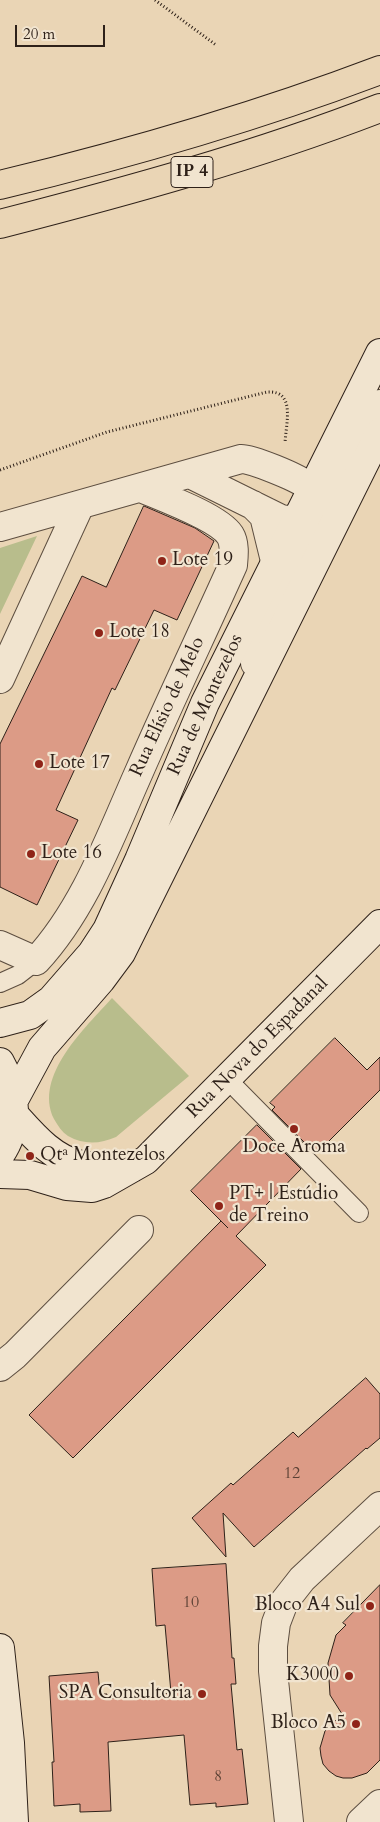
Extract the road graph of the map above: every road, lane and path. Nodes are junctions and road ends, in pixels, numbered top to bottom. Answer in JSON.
{"nodes":[{"id":1,"x":156,"y":0,"type":"edge"},
{"id":2,"x":216,"y":45,"type":"dead end"},
{"id":3,"x":380,"y":70,"type":"edge"},
{"id":4,"x":380,"y":108,"type":"edge"},
{"id":5,"x":0,"y":185,"type":"edge"},
{"id":6,"x":0,"y":224,"type":"edge"},
{"id":7,"x":380,"y":354,"type":"edge"},
{"id":8,"x":380,"y":404,"type":"edge"},
{"id":9,"x":380,"y":432,"type":"edge"},
{"id":10,"x":332,"y":447,"type":"junction"},
{"id":11,"x":279,"y":458,"type":"junction"},
{"id":12,"x":0,"y":470,"type":"edge"},
{"id":13,"x":190,"y":474,"type":"junction"},
{"id":14,"x":141,"y":488,"type":"junction"},
{"id":15,"x":80,"y":505,"type":"junction"},
{"id":16,"x":253,"y":505,"type":"junction"},
{"id":17,"x":306,"y":506,"type":"junction"},
{"id":18,"x":0,"y":527,"type":"edge"},
{"id":19,"x":275,"y":561,"type":"junction"},
{"id":20,"x":0,"y":679,"type":"edge"},
{"id":21,"x":233,"y":729,"type":"junction"},
{"id":22,"x":380,"y":924,"type":"edge"},
{"id":23,"x":0,"y":944,"type":"edge"},
{"id":24,"x":36,"y":961,"type":"junction"},
{"id":25,"x":0,"y":984,"type":"edge"},
{"id":26,"x":0,"y":1023,"type":"edge"},
{"id":27,"x":0,"y":1062,"type":"edge"},
{"id":28,"x":227,"y":1079,"type":"junction"},
{"id":29,"x":14,"y":1106,"type":"junction"},
{"id":30,"x":0,"y":1155,"type":"edge"},
{"id":31,"x":132,"y":1168,"type":"junction"},
{"id":32,"x":0,"y":1174,"type":"edge"},
{"id":33,"x":359,"y":1213,"type":"dead end"},
{"id":34,"x":139,"y":1230,"type":"dead end"},
{"id":35,"x":0,"y":1367,"type":"edge"},
{"id":36,"x":380,"y":1506,"type":"edge"},
{"id":37,"x":0,"y":1648,"type":"edge"},
{"id":38,"x":380,"y":1804,"type":"edge"},
{"id":39,"x":14,"y":1822,"type":"edge"},
{"id":40,"x":289,"y":1822,"type":"edge"},
{"id":41,"x":361,"y":1822,"type":"edge"}],
"edges":[{"from":1,"to":2,"type":"path"},
{"from":3,"to":5,"type":"highway","number":"IP 4"},
{"from":4,"to":6,"type":"highway","number":"IP 4"},
{"from":7,"to":10,"type":"street","name":"Rua de Montezelos"},
{"from":8,"to":17,"type":"street"},
{"from":9,"to":21,"type":"street","name":"Rua de Montezelos"},
{"from":10,"to":11,"type":"street"},
{"from":10,"to":17,"type":"street","name":"Rua de Montezelos"},
{"from":11,"to":12,"type":"path"},
{"from":11,"to":13,"type":"street"},
{"from":11,"to":17,"type":"street"},
{"from":13,"to":14,"type":"street"},
{"from":13,"to":16,"type":"street"},
{"from":14,"to":15,"type":"street"},
{"from":14,"to":24,"type":"street","name":"Rua Elísio de Melo"},
{"from":15,"to":18,"type":"street"},
{"from":15,"to":20,"type":"street"},
{"from":16,"to":17,"type":"street"},
{"from":16,"to":19,"type":"street"},
{"from":17,"to":19,"type":"street","name":"Rua de Montezelos"},
{"from":17,"to":21,"type":"street"},
{"from":19,"to":26,"type":"street","name":"Rua de Montezelos"},
{"from":21,"to":29,"type":"street","name":"Rua de Montezelos"},
{"from":22,"to":28,"type":"street","name":"Rua Nova do Espadanal"},
{"from":23,"to":24,"type":"street"},
{"from":24,"to":25,"type":"lane"},
{"from":27,"to":29,"type":"street"},
{"from":28,"to":31,"type":"street","name":"Rua Nova do Espadanal"},
{"from":28,"to":33,"type":"lane"},
{"from":29,"to":30,"type":"street"},
{"from":29,"to":31,"type":"street"},
{"from":31,"to":32,"type":"street","name":"Rua Nova do Espadanal"},
{"from":34,"to":35,"type":"street"},
{"from":36,"to":40,"type":"street"},
{"from":37,"to":39,"type":"street"},
{"from":38,"to":41,"type":"street"}]}
